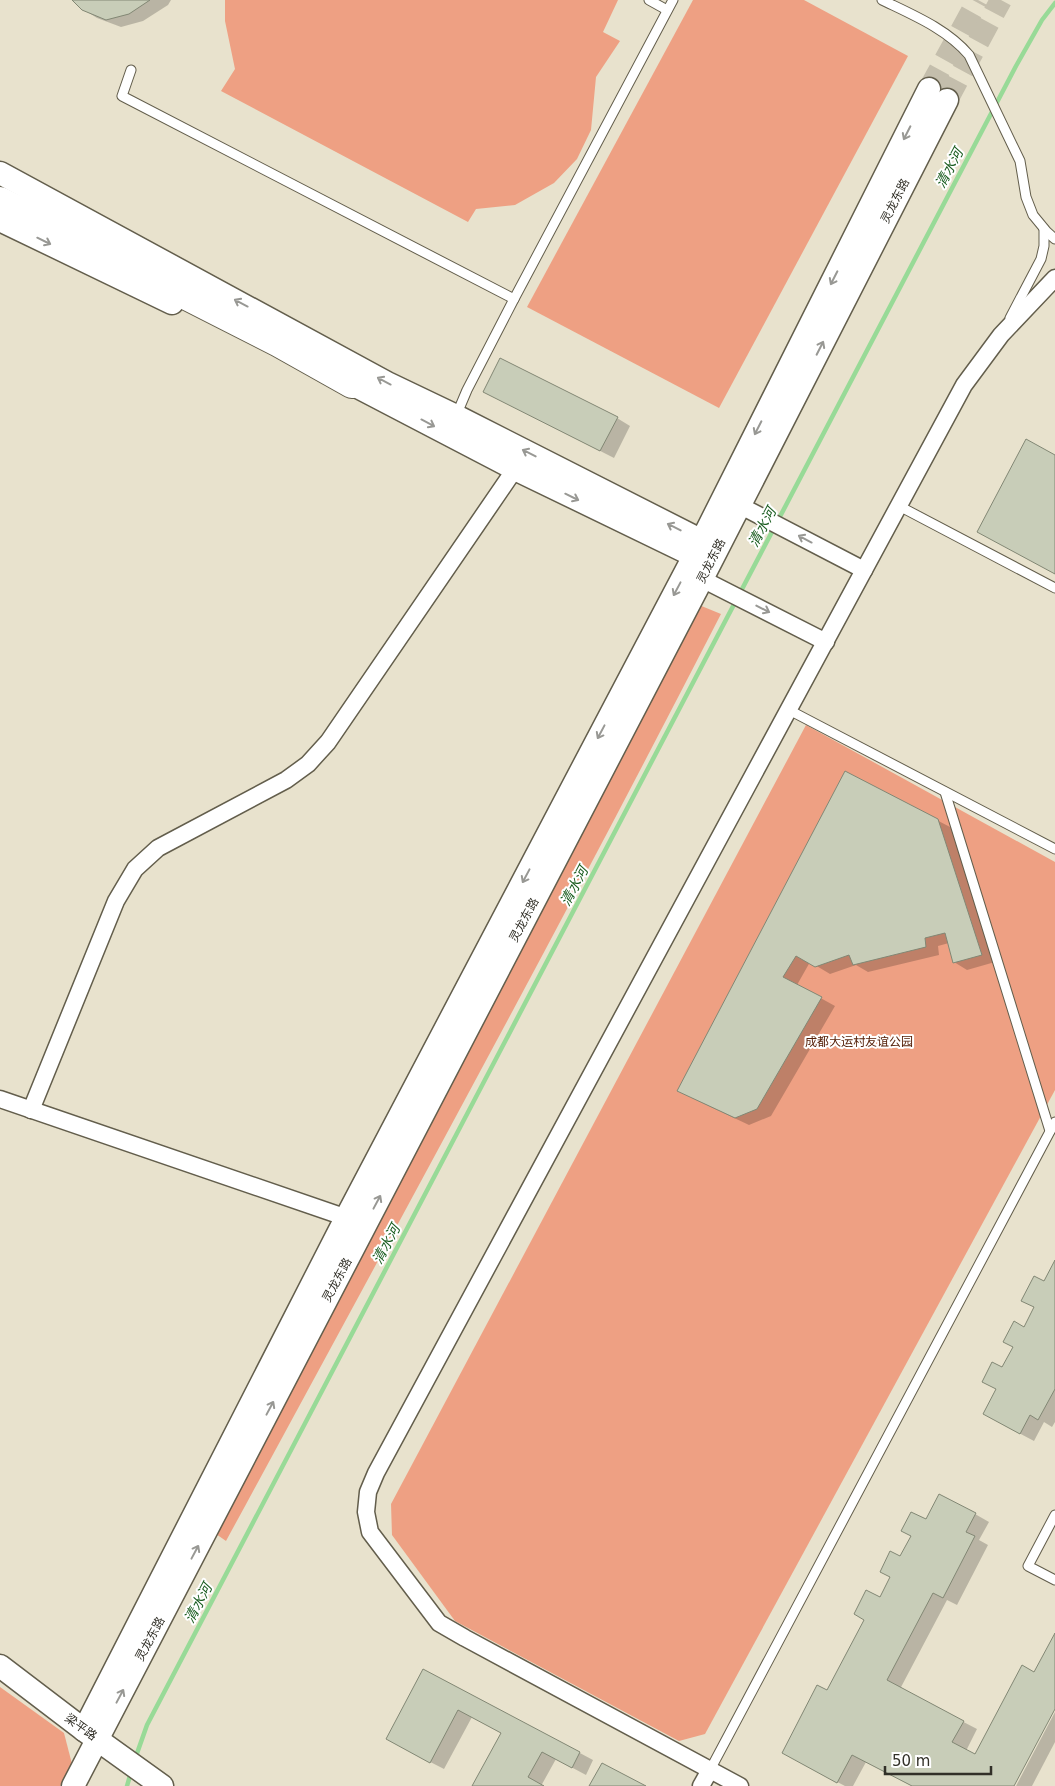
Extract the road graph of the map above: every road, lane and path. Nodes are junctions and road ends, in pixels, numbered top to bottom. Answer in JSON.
{"nodes":[{"id":1,"x":649,"y":0,"type":"edge"},
{"id":2,"x":673,"y":0,"type":"edge"},
{"id":3,"x":882,"y":0,"type":"edge"},
{"id":4,"x":667,"y":10,"type":"junction"},
{"id":5,"x":131,"y":70,"type":"dead end"},
{"id":6,"x":0,"y":172,"type":"edge"},
{"id":7,"x":0,"y":201,"type":"edge"},
{"id":8,"x":0,"y":220,"type":"edge"},
{"id":9,"x":1044,"y":229,"type":"junction"},
{"id":10,"x":1055,"y":238,"type":"edge"},
{"id":11,"x":1055,"y":278,"type":"edge"},
{"id":12,"x":514,"y":299,"type":"junction"},
{"id":13,"x":1001,"y":335,"type":"junction"},
{"id":14,"x":352,"y":384,"type":"junction"},
{"id":15,"x":456,"y":416,"type":"junction"},
{"id":16,"x":515,"y":469,"type":"junction"},
{"id":17,"x":899,"y":506,"type":"junction"},
{"id":18,"x":748,"y":509,"type":"junction"},
{"id":19,"x":707,"y":562,"type":"junction"},
{"id":20,"x":864,"y":570,"type":"junction"},
{"id":21,"x":1055,"y":588,"type":"edge"},
{"id":22,"x":826,"y":642,"type":"junction"},
{"id":23,"x":789,"y":710,"type":"junction"},
{"id":24,"x":945,"y":792,"type":"junction"},
{"id":25,"x":1055,"y":850,"type":"edge"},
{"id":26,"x":0,"y":1099,"type":"edge"},
{"id":27,"x":31,"y":1110,"type":"junction"},
{"id":28,"x":1055,"y":1122,"type":"edge"},
{"id":29,"x":1050,"y":1131,"type":"junction"},
{"id":30,"x":356,"y":1221,"type":"junction"},
{"id":31,"x":1055,"y":1516,"type":"edge"},
{"id":32,"x":1055,"y":1580,"type":"edge"},
{"id":33,"x":0,"y":1666,"type":"edge"},
{"id":34,"x":91,"y":1735,"type":"junction"},
{"id":35,"x":710,"y":1770,"type":"junction"},
{"id":36,"x":157,"y":1782,"type":"edge"},
{"id":37,"x":73,"y":1786,"type":"edge"},
{"id":38,"x":702,"y":1786,"type":"edge"},
{"id":39,"x":740,"y":1786,"type":"edge"}],
"edges":[{"from":1,"to":4,"type":"lane"},
{"from":2,"to":4,"type":"lane"},
{"from":3,"to":9,"type":"lane"},
{"from":4,"to":12,"type":"lane"},
{"from":5,"to":12,"type":"lane"},
{"from":15,"to":6,"type":"main road","one_way":true},
{"from":7,"to":14,"type":"highway"},
{"from":8,"to":14,"type":"main road","one_way":true},
{"from":9,"to":10,"type":"lane"},
{"from":9,"to":13,"type":"lane"},
{"from":11,"to":13,"type":"street"},
{"from":12,"to":15,"type":"lane"},
{"from":13,"to":17,"type":"street"},
{"from":14,"to":16,"type":"main road","one_way":true},
{"from":19,"to":15,"type":"main road","one_way":true},
{"from":16,"to":19,"type":"main road","one_way":true},
{"from":16,"to":27,"type":"street"},
{"from":17,"to":20,"type":"street"},
{"from":17,"to":21,"type":"lane"},
{"from":18,"to":19,"type":"main road","name":"灵龙东路"},
{"from":18,"to":19,"type":"main road","name":"灵龙东路","one_way":true},
{"from":20,"to":18,"type":"street","one_way":true},
{"from":19,"to":22,"type":"street","one_way":true},
{"from":19,"to":30,"type":"main road","name":"灵龙东路"},
{"from":20,"to":22,"type":"street"},
{"from":22,"to":23,"type":"street"},
{"from":23,"to":24,"type":"lane"},
{"from":23,"to":35,"type":"street"},
{"from":24,"to":25,"type":"lane"},
{"from":24,"to":29,"type":"lane"},
{"from":26,"to":27,"type":"street"},
{"from":27,"to":30,"type":"street"},
{"from":28,"to":29,"type":"lane"},
{"from":29,"to":35,"type":"lane"},
{"from":30,"to":34,"type":"main road","name":"灵龙东路"},
{"from":31,"to":32,"type":"lane"},
{"from":33,"to":34,"type":"main road","name":"梁平路"},
{"from":34,"to":36,"type":"main road","name":"梁平路"},
{"from":34,"to":37,"type":"main road","name":"灵龙东路"},
{"from":35,"to":38,"type":"street"},
{"from":35,"to":39,"type":"street"}]}
